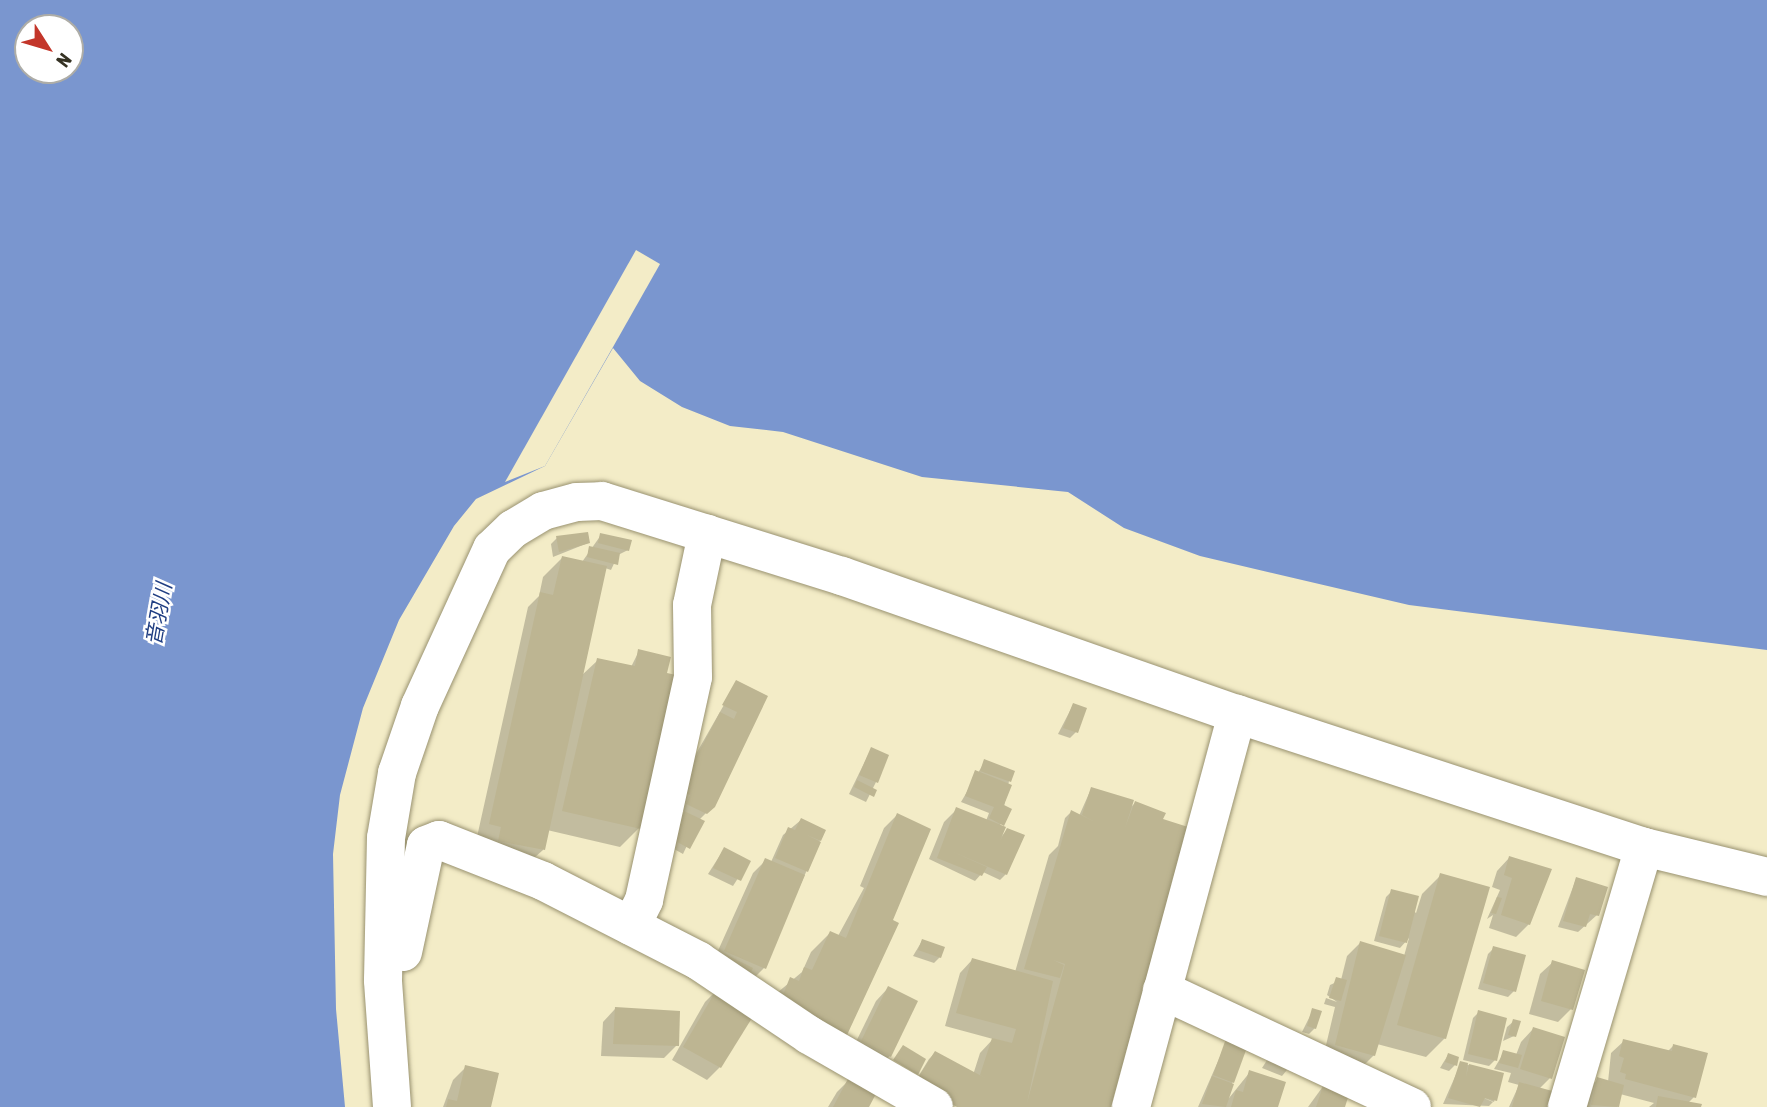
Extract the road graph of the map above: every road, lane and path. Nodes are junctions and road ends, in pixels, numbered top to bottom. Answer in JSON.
{"nodes":[{"id":1,"x":707,"y":534,"type":"junction"},
{"id":2,"x":1237,"y":714,"type":"junction"},
{"id":3,"x":1644,"y":847,"type":"junction"},
{"id":4,"x":1767,"y":877,"type":"edge"},
{"id":5,"x":631,"y":926,"type":"junction"},
{"id":6,"x":383,"y":980,"type":"junction"},
{"id":7,"x":1162,"y":990,"type":"junction"},
{"id":8,"x":392,"y":1107,"type":"edge"},
{"id":9,"x":934,"y":1107,"type":"edge"},
{"id":10,"x":1131,"y":1107,"type":"edge"},
{"id":11,"x":1412,"y":1107,"type":"edge"},
{"id":12,"x":1567,"y":1107,"type":"edge"}],
"edges":[{"from":1,"to":2,"type":"street"},
{"from":1,"to":5,"type":"street"},
{"from":1,"to":6,"type":"street"},
{"from":2,"to":3,"type":"street"},
{"from":2,"to":7,"type":"street"},
{"from":3,"to":4,"type":"street"},
{"from":3,"to":12,"type":"street"},
{"from":5,"to":6,"type":"street"},
{"from":5,"to":9,"type":"street"},
{"from":6,"to":8,"type":"street"},
{"from":7,"to":10,"type":"street"},
{"from":7,"to":11,"type":"street"}]}
